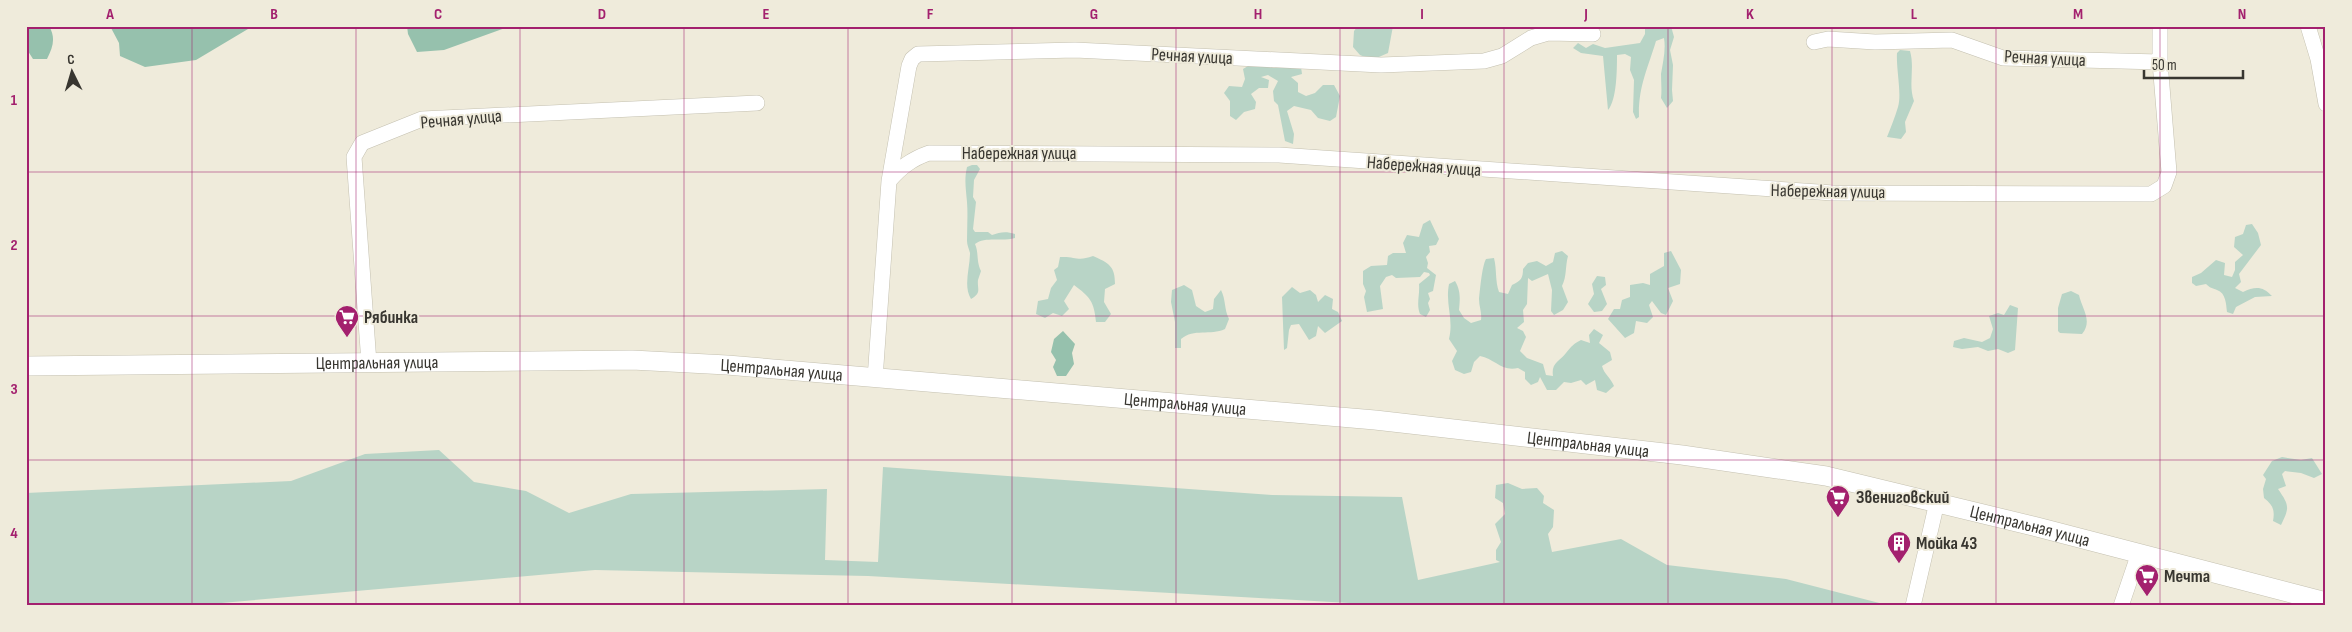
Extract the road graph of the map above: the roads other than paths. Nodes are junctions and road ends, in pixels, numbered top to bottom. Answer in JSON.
{"nodes":[{"id":1,"x":2160,"y":26,"type":"edge"},
{"id":2,"x":2315,"y":33,"type":"edge"},
{"id":3,"x":1593,"y":34,"type":"dead end"},
{"id":4,"x":1814,"y":42,"type":"dead end"},
{"id":5,"x":2160,"y":62,"type":"junction"},
{"id":6,"x":757,"y":103,"type":"dead end"},
{"id":7,"x":2326,"y":104,"type":"edge"},
{"id":8,"x":889,"y":181,"type":"junction"},
{"id":9,"x":369,"y":362,"type":"junction"},
{"id":10,"x":26,"y":366,"type":"edge"},
{"id":11,"x":874,"y":379,"type":"junction"},
{"id":12,"x":1937,"y":502,"type":"junction"},
{"id":13,"x":2139,"y":553,"type":"junction"},
{"id":14,"x":2296,"y":600,"type":"edge"},
{"id":15,"x":2326,"y":602,"type":"edge"},
{"id":16,"x":1913,"y":606,"type":"edge"},
{"id":17,"x":2121,"y":606,"type":"edge"}],
"edges":[{"from":1,"to":5,"type":"street"},
{"from":2,"to":7,"type":"street"},
{"from":3,"to":8,"type":"street","name":"Речная улица"},
{"from":4,"to":5,"type":"street","name":"Речная улица"},
{"from":5,"to":8,"type":"street","name":"Набережная улица"},
{"from":6,"to":9,"type":"street","name":"Речная улица"},
{"from":8,"to":11,"type":"street"},
{"from":9,"to":10,"type":"street","name":"Центральная улица"},
{"from":9,"to":11,"type":"street","name":"Центральная улица"},
{"from":11,"to":12,"type":"street","name":"Центральная улица"},
{"from":12,"to":13,"type":"street","name":"Центральная улица"},
{"from":12,"to":16,"type":"street"},
{"from":13,"to":14,"type":"street","name":"Центральная улица"},
{"from":13,"to":17,"type":"street"},
{"from":14,"to":15,"type":"street","name":"Центральная улица"}]}
